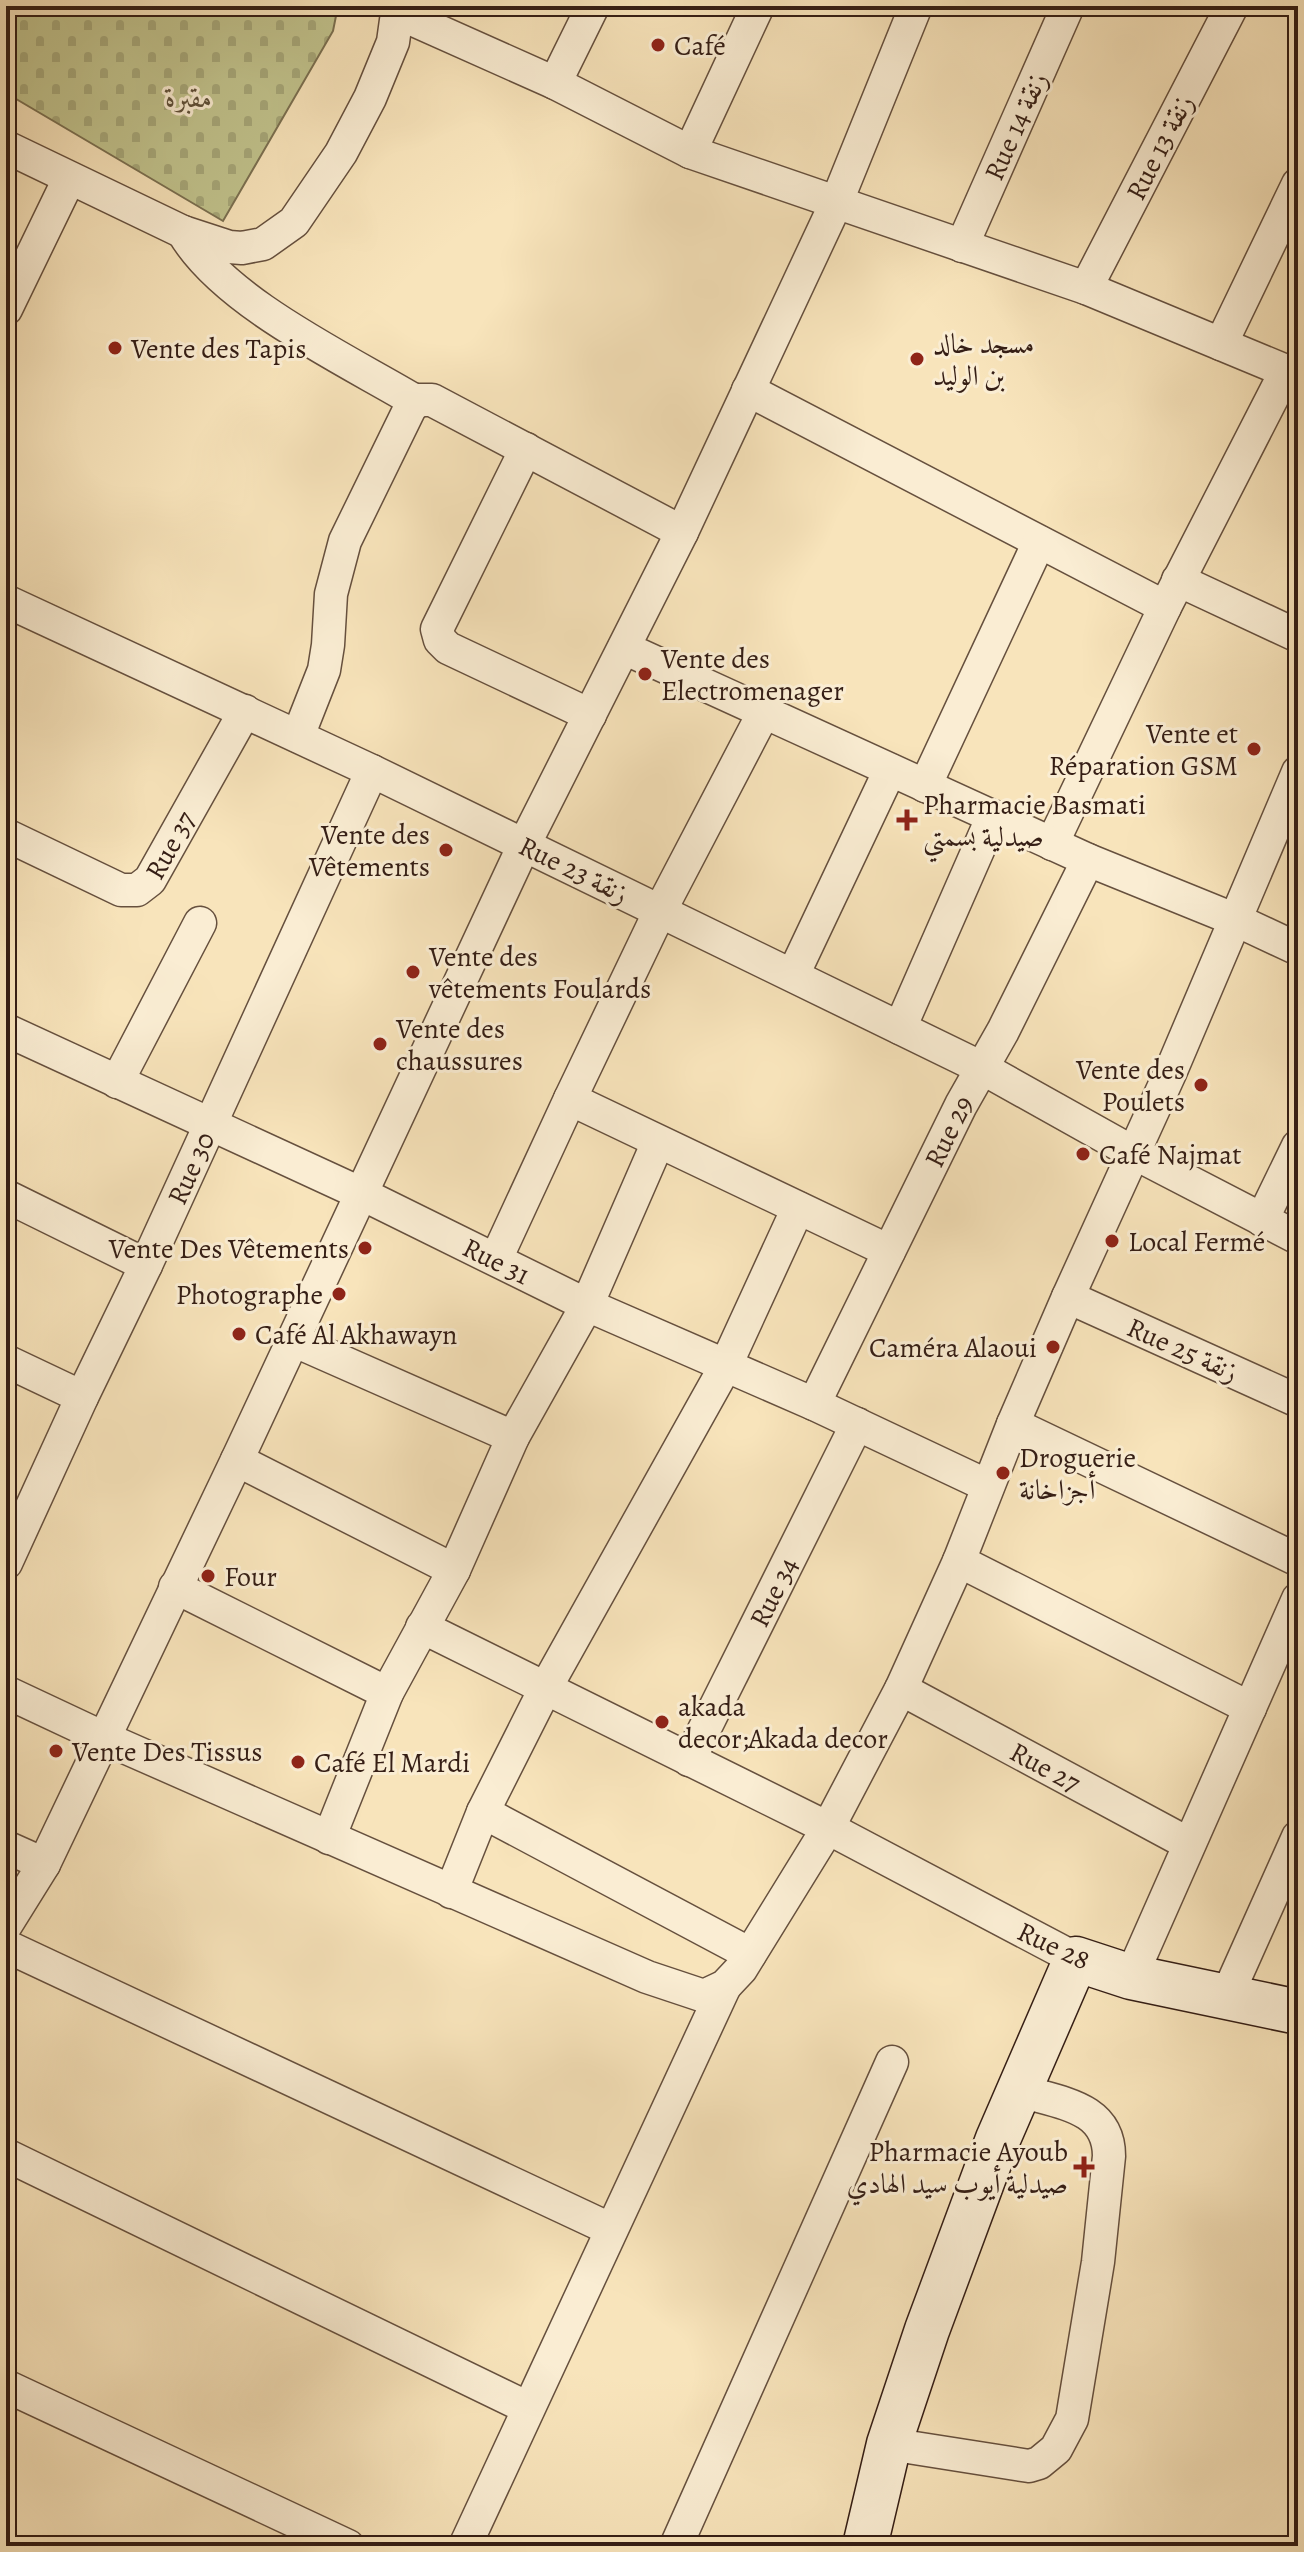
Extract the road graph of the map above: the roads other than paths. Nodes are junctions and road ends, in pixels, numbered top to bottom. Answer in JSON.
{"nodes":[{"id":1,"x":593,"y":6,"type":"edge"},
{"id":2,"x":758,"y":6,"type":"edge"},
{"id":3,"x":916,"y":6,"type":"edge"},
{"id":4,"x":1068,"y":6,"type":"edge"},
{"id":5,"x":1232,"y":6,"type":"edge"},
{"id":6,"x":398,"y":10,"type":"edge"},
{"id":7,"x":555,"y":83,"type":"junction"},
{"id":8,"x":6,"y":147,"type":"edge"},
{"id":9,"x":690,"y":152,"type":"junction"},
{"id":10,"x":69,"y":179,"type":"junction"},
{"id":11,"x":1298,"y":184,"type":"edge"},
{"id":12,"x":837,"y":201,"type":"junction"},
{"id":13,"x":183,"y":232,"type":"junction"},
{"id":14,"x":962,"y":246,"type":"junction"},
{"id":15,"x":1086,"y":288,"type":"junction"},
{"id":16,"x":6,"y":309,"type":"edge"},
{"id":17,"x":1221,"y":344,"type":"junction"},
{"id":18,"x":1292,"y":373,"type":"edge"},
{"id":19,"x":748,"y":390,"type":"junction"},
{"id":20,"x":417,"y":402,"type":"junction"},
{"id":21,"x":526,"y":449,"type":"junction"},
{"id":22,"x":682,"y":532,"type":"junction"},
{"id":23,"x":1039,"y":542,"type":"junction"},
{"id":24,"x":1172,"y":594,"type":"junction"},
{"id":25,"x":6,"y":601,"type":"edge"},
{"id":26,"x":1298,"y":636,"type":"edge"},
{"id":27,"x":624,"y":648,"type":"junction"},
{"id":28,"x":245,"y":711,"type":"junction"},
{"id":29,"x":764,"y":712,"type":"junction"},
{"id":30,"x":590,"y":715,"type":"junction"},
{"id":31,"x":298,"y":736,"type":"junction"},
{"id":32,"x":890,"y":770,"type":"junction"},
{"id":33,"x":372,"y":771,"type":"junction"},
{"id":34,"x":1298,"y":772,"type":"edge"},
{"id":35,"x":925,"y":786,"type":"junction"},
{"id":36,"x":993,"y":816,"type":"junction"},
{"id":37,"x":6,"y":835,"type":"edge"},
{"id":38,"x":1052,"y":844,"type":"junction"},
{"id":39,"x":524,"y":845,"type":"junction"},
{"id":40,"x":1088,"y":860,"type":"junction"},
{"id":41,"x":660,"y":911,"type":"junction"},
{"id":42,"x":1236,"y":920,"type":"junction"},
{"id":43,"x":200,"y":923,"type":"dead end"},
{"id":44,"x":1298,"y":949,"type":"edge"},
{"id":45,"x":793,"y":975,"type":"junction"},
{"id":46,"x":900,"y":1028,"type":"junction"},
{"id":47,"x":6,"y":1030,"type":"edge"},
{"id":48,"x":982,"y":1068,"type":"junction"},
{"id":49,"x":117,"y":1082,"type":"junction"},
{"id":50,"x":570,"y":1099,"type":"junction"},
{"id":51,"x":210,"y":1125,"type":"junction"},
{"id":52,"x":658,"y":1142,"type":"junction"},
{"id":53,"x":1298,"y":1146,"type":"edge"},
{"id":54,"x":1134,"y":1153,"type":"junction"},
{"id":55,"x":362,"y":1194,"type":"junction"},
{"id":56,"x":6,"y":1196,"type":"edge"},
{"id":57,"x":798,"y":1208,"type":"junction"},
{"id":58,"x":1262,"y":1220,"type":"junction"},
{"id":59,"x":1298,"y":1238,"type":"edge"},
{"id":60,"x":889,"y":1251,"type":"junction"},
{"id":61,"x":496,"y":1259,"type":"junction"},
{"id":62,"x":146,"y":1265,"type":"junction"},
{"id":63,"x":1068,"y":1297,"type":"junction"},
{"id":64,"x":587,"y":1305,"type":"junction"},
{"id":65,"x":293,"y":1340,"type":"junction"},
{"id":66,"x":6,"y":1361,"type":"edge"},
{"id":67,"x":725,"y":1367,"type":"junction"},
{"id":68,"x":82,"y":1397,"type":"junction"},
{"id":69,"x":1298,"y":1401,"type":"edge"},
{"id":70,"x":814,"y":1404,"type":"junction"},
{"id":71,"x":857,"y":1424,"type":"junction"},
{"id":72,"x":1013,"y":1424,"type":"junction"},
{"id":73,"x":513,"y":1437,"type":"junction"},
{"id":74,"x":237,"y":1460,"type":"junction"},
{"id":75,"x":988,"y":1486,"type":"junction"},
{"id":76,"x":14,"y":1527,"type":"edge"},
{"id":77,"x":1298,"y":1560,"type":"edge"},
{"id":78,"x":959,"y":1561,"type":"junction"},
{"id":79,"x":6,"y":1563,"type":"edge"},
{"id":80,"x":454,"y":1570,"type":"junction"},
{"id":81,"x":175,"y":1587,"type":"junction"},
{"id":82,"x":1298,"y":1599,"type":"edge"},
{"id":83,"x":422,"y":1627,"type":"junction"},
{"id":84,"x":545,"y":1689,"type":"junction"},
{"id":85,"x":901,"y":1689,"type":"junction"},
{"id":86,"x":6,"y":1692,"type":"edge"},
{"id":87,"x":387,"y":1693,"type":"junction"},
{"id":88,"x":1250,"y":1708,"type":"junction"},
{"id":89,"x":104,"y":1738,"type":"junction"},
{"id":90,"x":689,"y":1760,"type":"junction"},
{"id":91,"x":483,"y":1812,"type":"junction"},
{"id":92,"x":828,"y":1828,"type":"junction"},
{"id":93,"x":1298,"y":1837,"type":"edge"},
{"id":94,"x":329,"y":1838,"type":"junction"},
{"id":95,"x":1189,"y":1844,"type":"junction"},
{"id":96,"x":6,"y":1847,"type":"edge"},
{"id":97,"x":44,"y":1864,"type":"junction"},
{"id":98,"x":451,"y":1892,"type":"junction"},
{"id":99,"x":6,"y":1925,"type":"edge"},
{"id":100,"x":6,"y":1946,"type":"edge"},
{"id":101,"x":750,"y":1954,"type":"junction"},
{"id":102,"x":1076,"y":1959,"type":"junction"},
{"id":103,"x":1131,"y":1977,"type":"junction"},
{"id":104,"x":725,"y":1986,"type":"junction"},
{"id":105,"x":1226,"y":1998,"type":"junction"},
{"id":106,"x":1298,"y":2012,"type":"edge"},
{"id":107,"x":892,"y":2062,"type":"dead end"},
{"id":108,"x":1018,"y":2090,"type":"junction"},
{"id":109,"x":6,"y":2155,"type":"edge"},
{"id":110,"x":610,"y":2229,"type":"junction"},
{"id":111,"x":6,"y":2386,"type":"edge"},
{"id":112,"x":528,"y":2408,"type":"junction"},
{"id":113,"x":889,"y":2444,"type":"junction"},
{"id":114,"x":348,"y":2546,"type":"edge"},
{"id":115,"x":465,"y":2546,"type":"edge"},
{"id":116,"x":676,"y":2546,"type":"edge"},
{"id":117,"x":865,"y":2546,"type":"edge"}],
"edges":[{"from":1,"to":7,"type":"street"},
{"from":2,"to":9,"type":"street"},
{"from":3,"to":12,"type":"street"},
{"from":4,"to":14,"type":"street","name":"Rue 14 زنقة"},
{"from":5,"to":15,"type":"street","name":"Rue 13 زنقة"},
{"from":6,"to":7,"type":"street"},
{"from":6,"to":13,"type":"street"},
{"from":7,"to":9,"type":"street"},
{"from":8,"to":10,"type":"street"},
{"from":9,"to":12,"type":"street"},
{"from":10,"to":13,"type":"street"},
{"from":10,"to":16,"type":"street"},
{"from":11,"to":17,"type":"street"},
{"from":12,"to":14,"type":"street"},
{"from":12,"to":19,"type":"street"},
{"from":13,"to":20,"type":"street"},
{"from":14,"to":15,"type":"street"},
{"from":15,"to":17,"type":"street"},
{"from":17,"to":18,"type":"street"},
{"from":18,"to":24,"type":"street"},
{"from":19,"to":22,"type":"street"},
{"from":19,"to":23,"type":"street"},
{"from":20,"to":21,"type":"street"},
{"from":20,"to":31,"type":"street"},
{"from":21,"to":22,"type":"street"},
{"from":21,"to":30,"type":"street"},
{"from":22,"to":27,"type":"street"},
{"from":23,"to":24,"type":"street"},
{"from":23,"to":35,"type":"street"},
{"from":24,"to":26,"type":"street"},
{"from":24,"to":38,"type":"street"},
{"from":25,"to":28,"type":"street","name":"Rue 23 زنقة"},
{"from":27,"to":29,"type":"street"},
{"from":27,"to":30,"type":"street"},
{"from":28,"to":31,"type":"street","name":"Rue 23 زنقة"},
{"from":28,"to":37,"type":"street","name":"Rue 37"},
{"from":29,"to":32,"type":"street"},
{"from":29,"to":41,"type":"street"},
{"from":30,"to":39,"type":"street"},
{"from":31,"to":33,"type":"street","name":"Rue 23 زنقة"},
{"from":32,"to":35,"type":"street"},
{"from":32,"to":45,"type":"street"},
{"from":33,"to":39,"type":"street","name":"Rue 23 زنقة"},
{"from":33,"to":51,"type":"street","name":"Rue 30"},
{"from":34,"to":42,"type":"street"},
{"from":35,"to":36,"type":"street"},
{"from":36,"to":38,"type":"street"},
{"from":36,"to":46,"type":"street"},
{"from":38,"to":40,"type":"street"},
{"from":39,"to":41,"type":"street","name":"Rue 23 زنقة"},
{"from":39,"to":55,"type":"street"},
{"from":40,"to":42,"type":"street"},
{"from":40,"to":48,"type":"street","name":"Rue 29"},
{"from":41,"to":45,"type":"street","name":"Rue 23 زنقة"},
{"from":41,"to":50,"type":"street"},
{"from":42,"to":44,"type":"street"},
{"from":42,"to":54,"type":"street"},
{"from":43,"to":49,"type":"street"},
{"from":45,"to":46,"type":"street","name":"Rue 23 زنقة"},
{"from":46,"to":48,"type":"street","name":"Rue 23 زنقة"},
{"from":47,"to":49,"type":"street","name":"Rue 31"},
{"from":48,"to":54,"type":"street","name":"Rue 23 زنقة"},
{"from":48,"to":60,"type":"street","name":"Rue 29"},
{"from":49,"to":51,"type":"street","name":"Rue 31"},
{"from":50,"to":52,"type":"street"},
{"from":50,"to":61,"type":"street"},
{"from":51,"to":55,"type":"street","name":"Rue 31"},
{"from":51,"to":62,"type":"street","name":"Rue 30"},
{"from":52,"to":57,"type":"street"},
{"from":52,"to":64,"type":"street"},
{"from":53,"to":58,"type":"street"},
{"from":54,"to":58,"type":"street","name":"Rue 23 زنقة"},
{"from":54,"to":63,"type":"street"},
{"from":55,"to":61,"type":"street","name":"Rue 31"},
{"from":55,"to":65,"type":"street"},
{"from":56,"to":62,"type":"street"},
{"from":57,"to":60,"type":"street"},
{"from":57,"to":67,"type":"street"},
{"from":58,"to":59,"type":"street","name":"Rue 23 زنقة"},
{"from":60,"to":70,"type":"street","name":"Rue 29"},
{"from":61,"to":64,"type":"street","name":"Rue 31"},
{"from":62,"to":68,"type":"street","name":"Rue 30"},
{"from":63,"to":69,"type":"street","name":"Rue 25 زنقة"},
{"from":63,"to":72,"type":"street"},
{"from":64,"to":67,"type":"street","name":"Rue 31"},
{"from":64,"to":73,"type":"street"},
{"from":65,"to":73,"type":"street"},
{"from":65,"to":74,"type":"street"},
{"from":66,"to":68,"type":"street"},
{"from":67,"to":70,"type":"street","name":"Rue 31"},
{"from":67,"to":84,"type":"street"},
{"from":68,"to":76,"type":"street","name":"Rue 30"},
{"from":70,"to":71,"type":"street","name":"Rue 31"},
{"from":71,"to":75,"type":"street","name":"Rue 31"},
{"from":71,"to":90,"type":"street","name":"Rue 34"},
{"from":72,"to":75,"type":"street"},
{"from":72,"to":77,"type":"street"},
{"from":73,"to":80,"type":"street"},
{"from":74,"to":80,"type":"street"},
{"from":74,"to":81,"type":"street"},
{"from":75,"to":78,"type":"street"},
{"from":76,"to":79,"type":"street","name":"Rue 30"},
{"from":78,"to":85,"type":"street"},
{"from":78,"to":88,"type":"street"},
{"from":80,"to":83,"type":"street"},
{"from":81,"to":87,"type":"street"},
{"from":81,"to":89,"type":"street"},
{"from":82,"to":88,"type":"street"},
{"from":83,"to":84,"type":"street","name":"Rue 28"},
{"from":83,"to":87,"type":"street"},
{"from":84,"to":90,"type":"street","name":"Rue 28"},
{"from":84,"to":91,"type":"street"},
{"from":85,"to":92,"type":"street"},
{"from":85,"to":95,"type":"street","name":"Rue 27"},
{"from":86,"to":89,"type":"street"},
{"from":87,"to":94,"type":"street"},
{"from":88,"to":95,"type":"street"},
{"from":89,"to":94,"type":"street"},
{"from":89,"to":97,"type":"street"},
{"from":90,"to":92,"type":"street","name":"Rue 28"},
{"from":91,"to":98,"type":"street"},
{"from":91,"to":101,"type":"street"},
{"from":92,"to":101,"type":"street"},
{"from":92,"to":102,"type":"street","name":"Rue 28"},
{"from":93,"to":105,"type":"street"},
{"from":94,"to":98,"type":"street"},
{"from":95,"to":103,"type":"street"},
{"from":96,"to":97,"type":"street"},
{"from":97,"to":99,"type":"street"},
{"from":98,"to":104,"type":"street"},
{"from":100,"to":110,"type":"street"},
{"from":101,"to":104,"type":"street"},
{"from":102,"to":103,"type":"street","name":"Rue 28"},
{"from":102,"to":108,"type":"street"},
{"from":103,"to":105,"type":"street","name":"Rue 28"},
{"from":104,"to":110,"type":"street"},
{"from":105,"to":106,"type":"street","name":"Rue 28"},
{"from":107,"to":116,"type":"street"},
{"from":108,"to":113,"type":"street"},
{"from":108,"to":113,"type":"street"},
{"from":109,"to":112,"type":"street"},
{"from":110,"to":112,"type":"street"},
{"from":111,"to":114,"type":"street"},
{"from":112,"to":115,"type":"street"},
{"from":113,"to":117,"type":"street"}]}
